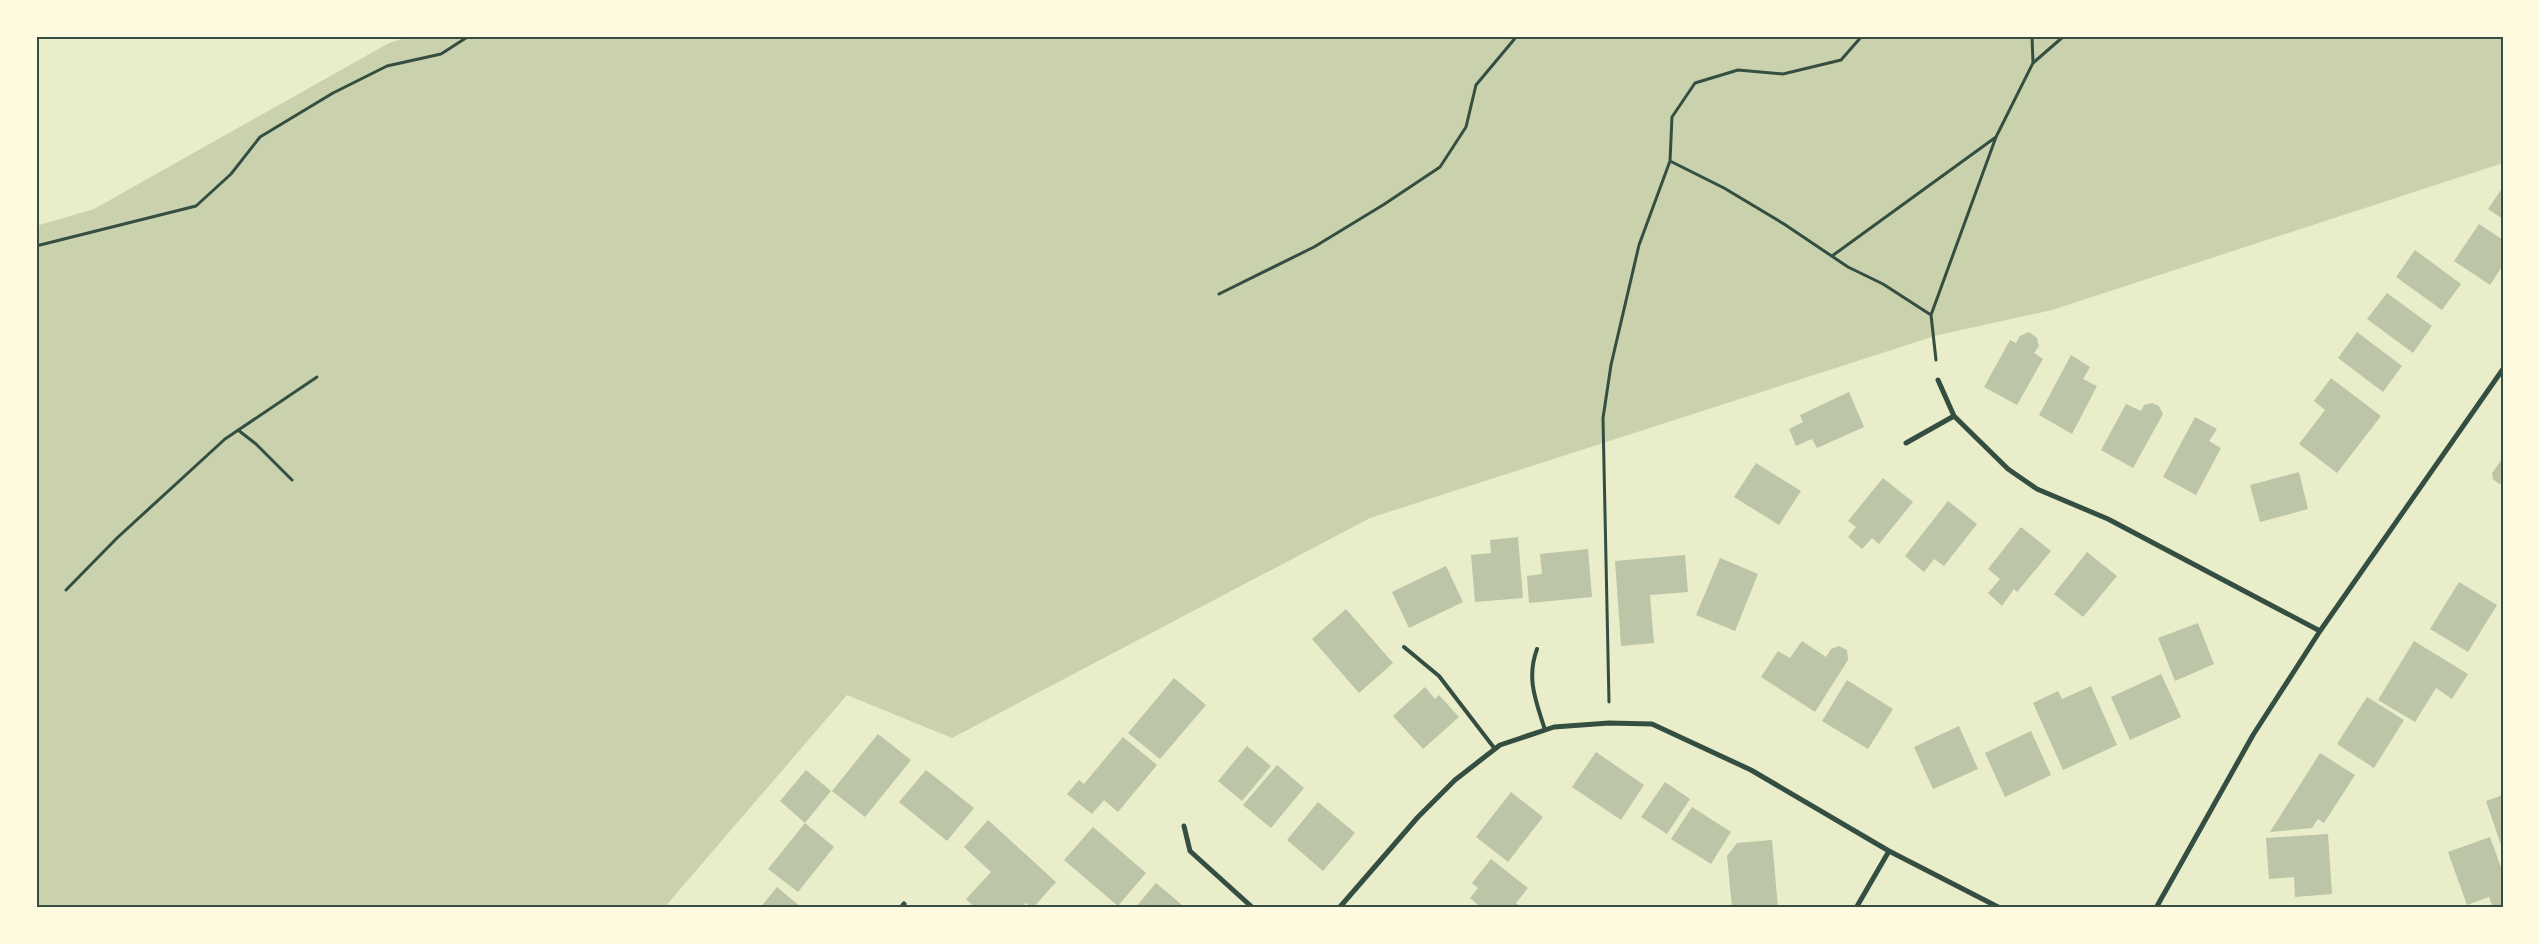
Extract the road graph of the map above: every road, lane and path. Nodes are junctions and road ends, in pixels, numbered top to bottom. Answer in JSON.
{"nodes":[{"id":1,"x":469,"y":36,"type":"edge"},
{"id":2,"x":1517,"y":36,"type":"edge"},
{"id":3,"x":1862,"y":36,"type":"edge"},
{"id":4,"x":2032,"y":36,"type":"edge"},
{"id":5,"x":2064,"y":36,"type":"edge"},
{"id":6,"x":2033,"y":63,"type":"junction"},
{"id":7,"x":1996,"y":137,"type":"junction"},
{"id":8,"x":1670,"y":161,"type":"junction"},
{"id":9,"x":36,"y":246,"type":"edge"},
{"id":10,"x":1832,"y":256,"type":"junction"},
{"id":11,"x":1218,"y":294,"type":"dead end"},
{"id":12,"x":1931,"y":315,"type":"junction"},
{"id":13,"x":2503,"y":369,"type":"edge"},
{"id":14,"x":317,"y":377,"type":"dead end"},
{"id":15,"x":1938,"y":380,"type":"joint"},
{"id":16,"x":1954,"y":416,"type":"junction"},
{"id":17,"x":238,"y":430,"type":"junction"},
{"id":18,"x":1906,"y":443,"type":"dead end"},
{"id":19,"x":292,"y":480,"type":"dead end"},
{"id":20,"x":66,"y":590,"type":"dead end"},
{"id":21,"x":2320,"y":631,"type":"junction"},
{"id":22,"x":1404,"y":647,"type":"dead end"},
{"id":23,"x":1537,"y":649,"type":"dead end"},
{"id":24,"x":1609,"y":722,"type":"junction"},
{"id":25,"x":1545,"y":730,"type":"junction"},
{"id":26,"x":1495,"y":749,"type":"junction"},
{"id":27,"x":1184,"y":826,"type":"dead end"},
{"id":28,"x":1889,"y":851,"type":"junction"},
{"id":29,"x":1253,"y":908,"type":"edge"},
{"id":30,"x":1339,"y":908,"type":"edge"},
{"id":31,"x":1856,"y":908,"type":"edge"},
{"id":32,"x":2000,"y":908,"type":"edge"},
{"id":33,"x":2156,"y":908,"type":"edge"}],
"edges":[{"from":1,"to":9,"type":"path"},
{"from":2,"to":11,"type":"path"},
{"from":3,"to":8,"type":"path"},
{"from":4,"to":6,"type":"path"},
{"from":5,"to":6,"type":"path"},
{"from":6,"to":7,"type":"path"},
{"from":7,"to":10,"type":"path"},
{"from":7,"to":12,"type":"path"},
{"from":8,"to":10,"type":"path"},
{"from":8,"to":24,"type":"path"},
{"from":10,"to":12,"type":"path"},
{"from":12,"to":15,"type":"path"},
{"from":13,"to":21,"type":"street"},
{"from":14,"to":17,"type":"path"},
{"from":15,"to":16,"type":"street"},
{"from":16,"to":18,"type":"street"},
{"from":16,"to":21,"type":"street"},
{"from":17,"to":19,"type":"path"},
{"from":17,"to":20,"type":"path"},
{"from":21,"to":33,"type":"street"},
{"from":22,"to":26,"type":"lane"},
{"from":23,"to":25,"type":"lane"},
{"from":24,"to":25,"type":"street"},
{"from":24,"to":28,"type":"street"},
{"from":25,"to":26,"type":"street"},
{"from":26,"to":30,"type":"street"},
{"from":27,"to":29,"type":"street"},
{"from":28,"to":31,"type":"street"},
{"from":28,"to":32,"type":"street"}]}
